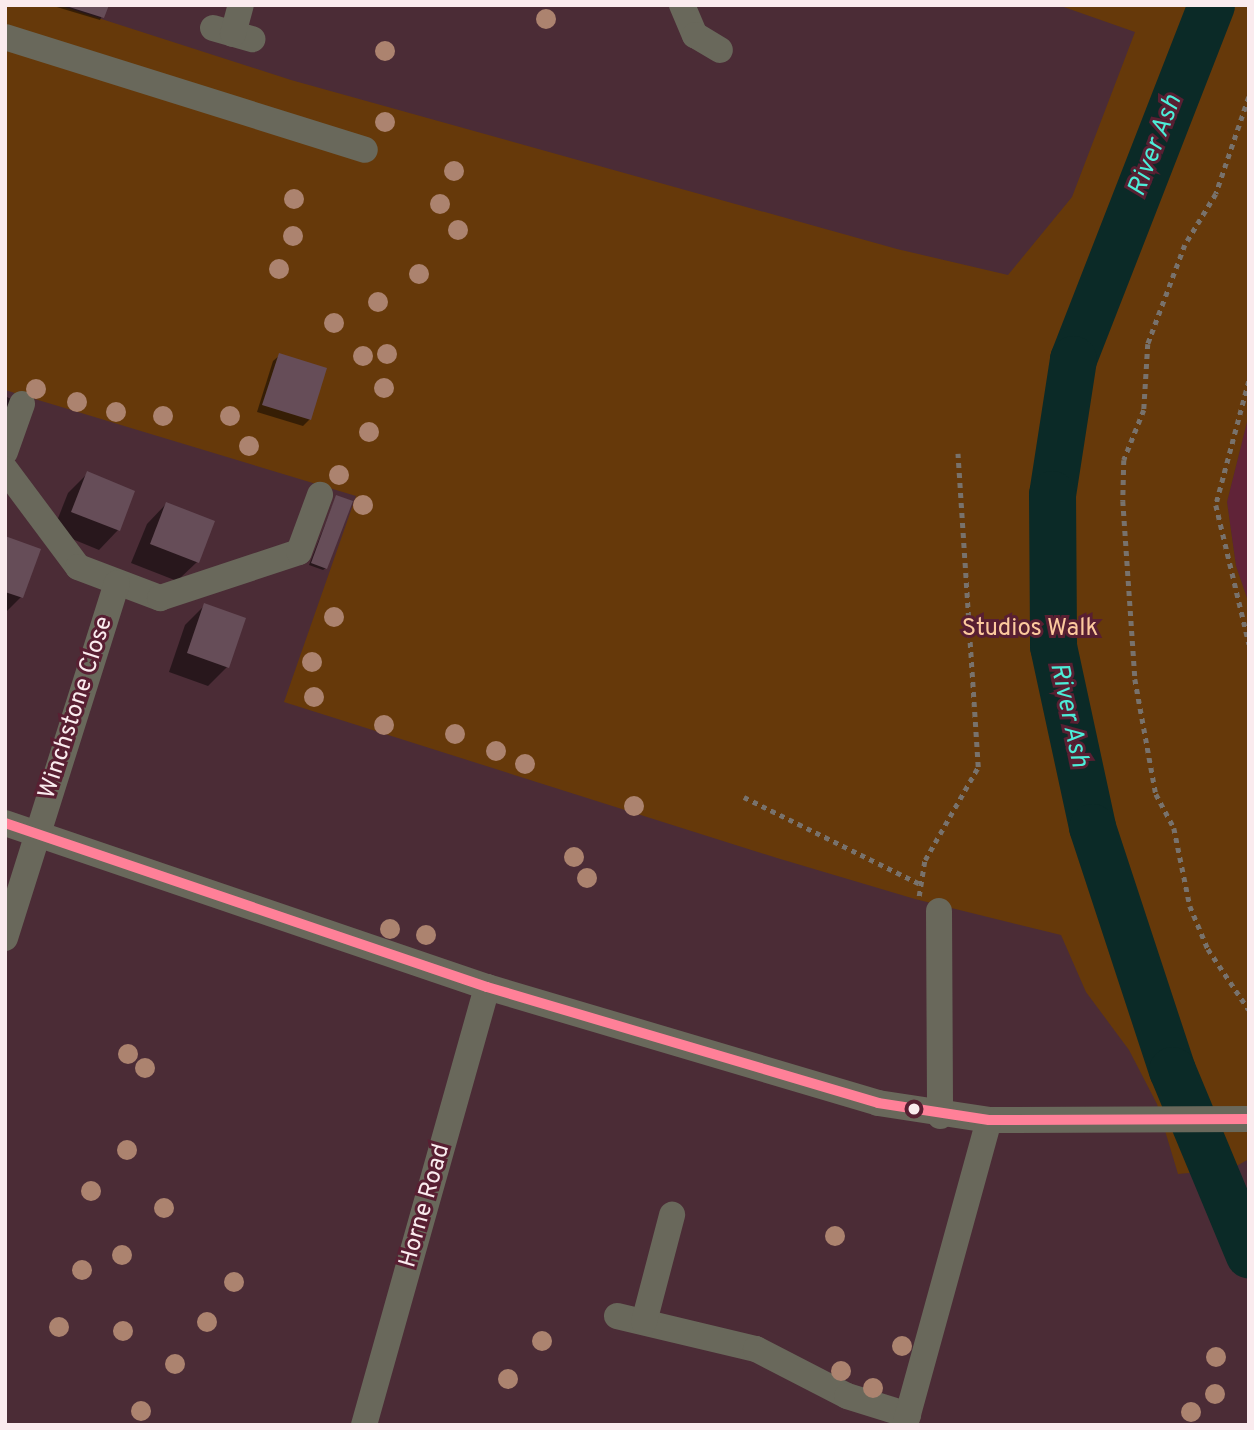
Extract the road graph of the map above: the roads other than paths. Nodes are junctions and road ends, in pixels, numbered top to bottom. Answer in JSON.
{"nodes":[{"id":1,"x":241,"y":5,"type":"edge"},
{"id":2,"x":682,"y":5,"type":"edge"},
{"id":3,"x":233,"y":34,"type":"dead end"},
{"id":4,"x":5,"y":37,"type":"edge"},
{"id":5,"x":720,"y":50,"type":"dead end"},
{"id":6,"x":365,"y":150,"type":"dead end"},
{"id":7,"x":22,"y":404,"type":"dead end"},
{"id":8,"x":5,"y":452,"type":"edge"},
{"id":9,"x":5,"y":469,"type":"edge"},
{"id":10,"x":320,"y":495,"type":"dead end"},
{"id":11,"x":117,"y":583,"type":"junction"},
{"id":12,"x":5,"y":823,"type":"edge"},
{"id":13,"x":37,"y":834,"type":"junction"},
{"id":14,"x":939,"y":911,"type":"road end"},
{"id":15,"x":5,"y":938,"type":"edge"},
{"id":16,"x":487,"y":987,"type":"junction"},
{"id":17,"x":940,"y":1115,"type":"junction"},
{"id":18,"x":1249,"y":1119,"type":"edge"},
{"id":19,"x":989,"y":1120,"type":"junction"},
{"id":20,"x":671,"y":1215,"type":"dead end"},
{"id":21,"x":617,"y":1316,"type":"dead end"},
{"id":22,"x":643,"y":1322,"type":"junction"},
{"id":23,"x":907,"y":1420,"type":"edge"},
{"id":24,"x":364,"y":1425,"type":"edge"}],
"edges":[{"from":1,"to":3,"type":"street"},
{"from":2,"to":5,"type":"street"},
{"from":4,"to":6,"type":"street"},
{"from":7,"to":8,"type":"street"},
{"from":9,"to":11,"type":"street","name":"Winchstone Close"},
{"from":10,"to":11,"type":"street","name":"Winchstone Close"},
{"from":11,"to":13,"type":"street","name":"Winchstone Close"},
{"from":12,"to":13,"type":"street"},
{"from":13,"to":15,"type":"street","name":"Winchstone Close"},
{"from":13,"to":16,"type":"street"},
{"from":14,"to":17,"type":"street"},
{"from":16,"to":17,"type":"street"},
{"from":16,"to":24,"type":"street","name":"Horne Road"},
{"from":17,"to":19,"type":"street"},
{"from":18,"to":19,"type":"street"},
{"from":19,"to":23,"type":"street"},
{"from":20,"to":22,"type":"street"},
{"from":21,"to":22,"type":"street"},
{"from":22,"to":23,"type":"street"}]}
